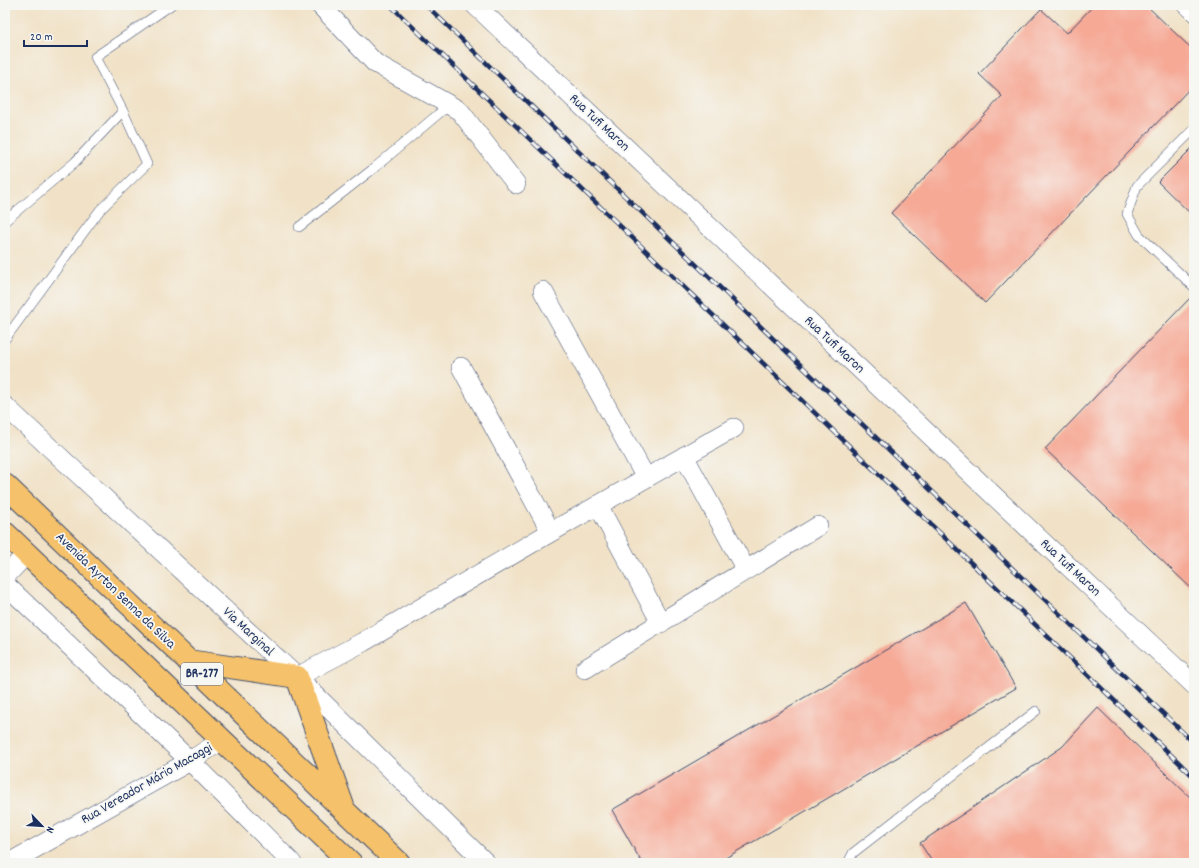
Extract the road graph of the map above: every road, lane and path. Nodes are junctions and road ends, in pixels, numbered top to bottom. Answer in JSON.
{"nodes":[{"id":1,"x":171,"y":5,"type":"edge"},
{"id":2,"x":320,"y":5,"type":"edge"},
{"id":3,"x":475,"y":5,"type":"edge"},
{"id":4,"x":1180,"y":5,"type":"edge"},
{"id":5,"x":1194,"y":18,"type":"edge"},
{"id":6,"x":449,"y":105,"type":"junction"},
{"id":7,"x":123,"y":111,"type":"junction"},
{"id":8,"x":1194,"y":129,"type":"edge"},
{"id":9,"x":516,"y":184,"type":"dead end"},
{"id":10,"x":5,"y":221,"type":"edge"},
{"id":11,"x":299,"y":227,"type":"dead end"},
{"id":12,"x":1194,"y":287,"type":"edge"},
{"id":13,"x":543,"y":291,"type":"dead end"},
{"id":14,"x":5,"y":339,"type":"edge"},
{"id":15,"x":461,"y":366,"type":"dead end"},
{"id":16,"x":5,"y":406,"type":"edge"},
{"id":17,"x":734,"y":428,"type":"dead end"},
{"id":18,"x":684,"y":456,"type":"junction"},
{"id":19,"x":646,"y":478,"type":"junction"},
{"id":20,"x":5,"y":485,"type":"edge"},
{"id":21,"x":598,"y":505,"type":"junction"},
{"id":22,"x":818,"y":526,"type":"dead end"},
{"id":23,"x":550,"y":532,"type":"junction"},
{"id":24,"x":5,"y":533,"type":"edge"},
{"id":25,"x":27,"y":554,"type":"junction"},
{"id":26,"x":746,"y":570,"type":"junction"},
{"id":27,"x":5,"y":577,"type":"edge"},
{"id":28,"x":5,"y":584,"type":"edge"},
{"id":29,"x":661,"y":623,"type":"junction"},
{"id":30,"x":188,"y":660,"type":"junction"},
{"id":31,"x":585,"y":669,"type":"dead end"},
{"id":32,"x":297,"y":677,"type":"junction"},
{"id":33,"x":1194,"y":685,"type":"edge"},
{"id":34,"x":1036,"y":711,"type":"dead end"},
{"id":35,"x":222,"y":740,"type":"junction"},
{"id":36,"x":190,"y":761,"type":"junction"},
{"id":37,"x":344,"y":809,"type":"junction"},
{"id":38,"x":9,"y":863,"type":"edge"},
{"id":39,"x":292,"y":863,"type":"edge"},
{"id":40,"x":351,"y":863,"type":"edge"},
{"id":41,"x":399,"y":863,"type":"edge"},
{"id":42,"x":486,"y":863,"type":"edge"},
{"id":43,"x":848,"y":863,"type":"edge"}],
"edges":[{"from":1,"to":7,"type":"lane"},
{"from":2,"to":6,"type":"street"},
{"from":3,"to":33,"type":"street","name":"Rua Tufi Maron"},
{"from":4,"to":5,"type":"lane"},
{"from":6,"to":9,"type":"street"},
{"from":6,"to":11,"type":"lane"},
{"from":7,"to":10,"type":"lane"},
{"from":7,"to":14,"type":"lane"},
{"from":8,"to":12,"type":"lane"},
{"from":13,"to":19,"type":"street"},
{"from":15,"to":23,"type":"street"},
{"from":16,"to":32,"type":"street","name":"Via Marginal"},
{"from":17,"to":18,"type":"street"},
{"from":18,"to":19,"type":"street"},
{"from":18,"to":26,"type":"street"},
{"from":19,"to":21,"type":"street"},
{"from":20,"to":30,"type":"highway","name":"Avenida Ayrton Senna da Silva","number":"BR-277"},
{"from":21,"to":23,"type":"street"},
{"from":21,"to":29,"type":"street"},
{"from":22,"to":26,"type":"street"},
{"from":23,"to":32,"type":"street"},
{"from":24,"to":25,"type":"highway","number":"BR-277"},
{"from":25,"to":27,"type":"street"},
{"from":25,"to":35,"type":"highway","number":"BR-277"},
{"from":26,"to":29,"type":"street"},
{"from":28,"to":36,"type":"street"},
{"from":29,"to":31,"type":"street"},
{"from":30,"to":32,"type":"highway"},
{"from":30,"to":37,"type":"highway","name":"Avenida Ayrton Senna da Silva","number":"BR-277"},
{"from":32,"to":37,"type":"highway"},
{"from":32,"to":42,"type":"street","name":"Via Marginal"},
{"from":34,"to":43,"type":"lane"},
{"from":35,"to":36,"type":"street","name":"Rua Vereador Mário Macaggi"},
{"from":35,"to":40,"type":"highway","number":"BR-277"},
{"from":36,"to":38,"type":"street","name":"Rua Vereador Mário Macaggi"},
{"from":36,"to":39,"type":"street"},
{"from":37,"to":41,"type":"highway","name":"Avenida Ayrton Senna da Silva","number":"BR-277"}]}
